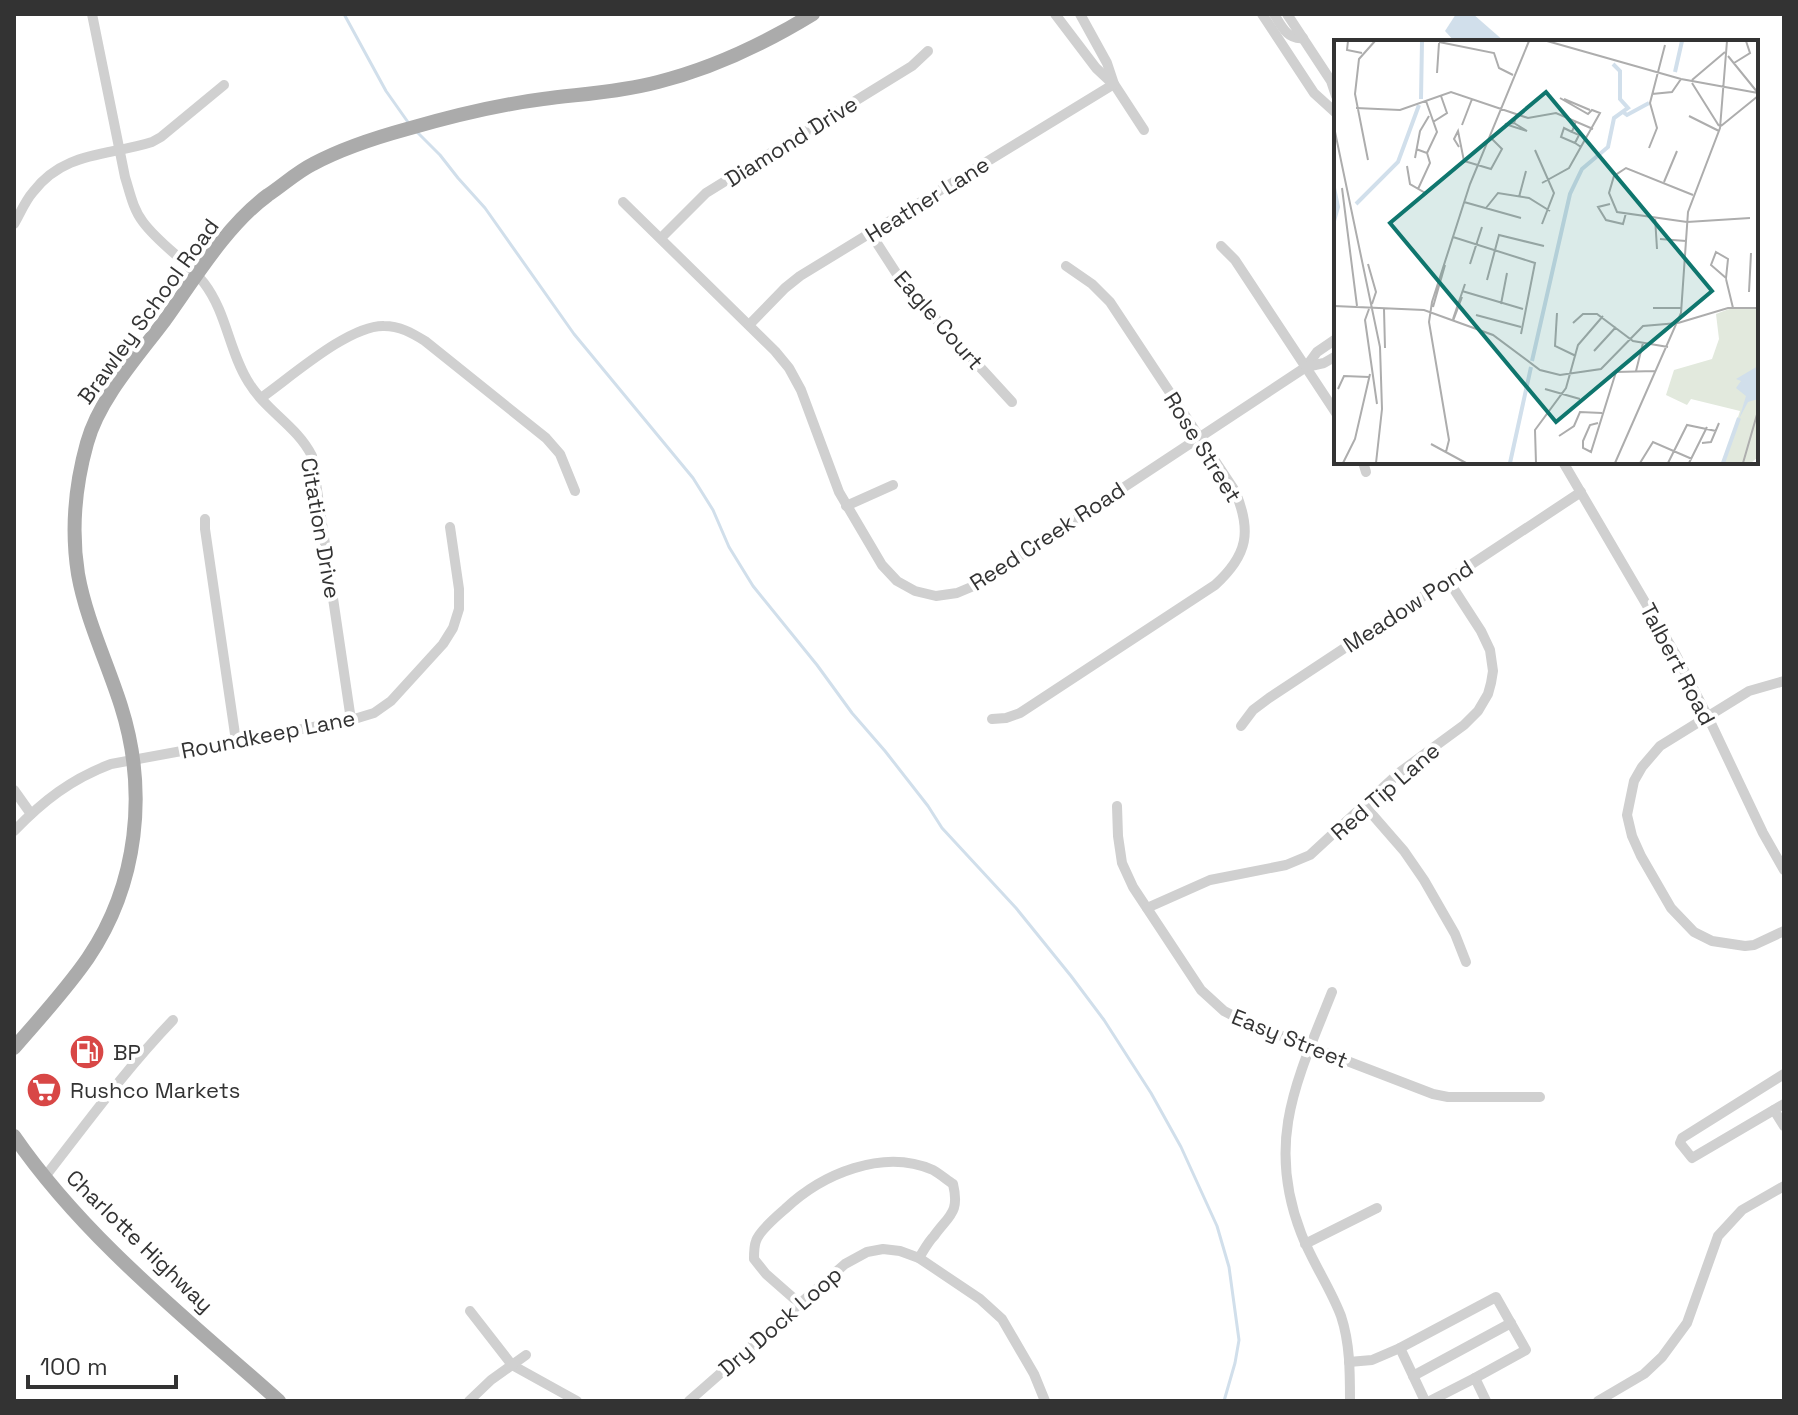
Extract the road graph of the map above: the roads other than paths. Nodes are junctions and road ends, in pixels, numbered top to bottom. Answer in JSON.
{"nodes":[{"id":1,"x":92,"y":14,"type":"edge"},
{"id":2,"x":813,"y":14,"type":"edge"},
{"id":3,"x":1055,"y":14,"type":"edge"},
{"id":4,"x":1080,"y":14,"type":"edge"},
{"id":5,"x":1262,"y":14,"type":"edge"},
{"id":6,"x":1274,"y":14,"type":"edge"},
{"id":7,"x":1287,"y":14,"type":"edge"},
{"id":8,"x":1303,"y":38,"type":"junction"},
{"id":9,"x":928,"y":51,"type":"dead end"},
{"id":10,"x":1114,"y":84,"type":"junction"},
{"id":11,"x":224,"y":85,"type":"dead end"},
{"id":12,"x":1334,"y":90,"type":"edge"},
{"id":13,"x":1334,"y":111,"type":"edge"},
{"id":14,"x":1144,"y":130,"type":"dead end"},
{"id":15,"x":120,"y":149,"type":"junction"},
{"id":16,"x":623,"y":202,"type":"dead end"},
{"id":17,"x":14,"y":224,"type":"edge"},
{"id":18,"x":871,"y":234,"type":"junction"},
{"id":19,"x":661,"y":238,"type":"junction"},
{"id":20,"x":1221,"y":246,"type":"dead end"},
{"id":21,"x":1066,"y":266,"type":"dead end"},
{"id":22,"x":197,"y":275,"type":"junction"},
{"id":23,"x":749,"y":325,"type":"junction"},
{"id":24,"x":1334,"y":340,"type":"edge"},
{"id":25,"x":1334,"y":357,"type":"edge"},
{"id":26,"x":1306,"y":367,"type":"junction"},
{"id":27,"x":261,"y":398,"type":"junction"},
{"id":28,"x":1012,"y":402,"type":"dead end"},
{"id":29,"x":1334,"y":410,"type":"edge"},
{"id":30,"x":1199,"y":438,"type":"junction"},
{"id":31,"x":1564,"y":464,"type":"edge"},
{"id":32,"x":893,"y":485,"type":"dead end"},
{"id":33,"x":575,"y":491,"type":"dead end"},
{"id":34,"x":1581,"y":492,"type":"junction"},
{"id":35,"x":846,"y":506,"type":"junction"},
{"id":36,"x":205,"y":519,"type":"dead end"},
{"id":37,"x":450,"y":527,"type":"dead end"},
{"id":38,"x":1448,"y":580,"type":"junction"},
{"id":39,"x":1784,"y":681,"type":"edge"},
{"id":40,"x":1708,"y":717,"type":"junction"},
{"id":41,"x":992,"y":719,"type":"dead end"},
{"id":42,"x":351,"y":720,"type":"junction"},
{"id":43,"x":1241,"y":726,"type":"dead end"},
{"id":44,"x":236,"y":741,"type":"junction"},
{"id":45,"x":133,"y":760,"type":"junction"},
{"id":46,"x":14,"y":790,"type":"edge"},
{"id":47,"x":1364,"y":805,"type":"junction"},
{"id":48,"x":1117,"y":806,"type":"dead end"},
{"id":49,"x":31,"y":814,"type":"junction"},
{"id":50,"x":14,"y":831,"type":"edge"},
{"id":51,"x":1784,"y":870,"type":"edge"},
{"id":52,"x":1147,"y":908,"type":"junction"},
{"id":53,"x":1784,"y":931,"type":"edge"},
{"id":54,"x":1466,"y":962,"type":"dead end"},
{"id":55,"x":1332,"y":992,"type":"dead end"},
{"id":56,"x":173,"y":1020,"type":"dead end"},
{"id":57,"x":1310,"y":1047,"type":"junction"},
{"id":58,"x":14,"y":1048,"type":"edge"},
{"id":59,"x":1784,"y":1074,"type":"edge"},
{"id":60,"x":1540,"y":1097,"type":"dead end"},
{"id":61,"x":1784,"y":1104,"type":"edge"},
{"id":62,"x":1774,"y":1110,"type":"junction"},
{"id":63,"x":1784,"y":1126,"type":"edge"},
{"id":64,"x":14,"y":1136,"type":"edge"},
{"id":65,"x":44,"y":1178,"type":"junction"},
{"id":66,"x":1784,"y":1186,"type":"edge"},
{"id":67,"x":1377,"y":1208,"type":"dead end"},
{"id":68,"x":1305,"y":1244,"type":"junction"},
{"id":69,"x":919,"y":1258,"type":"junction"},
{"id":70,"x":799,"y":1303,"type":"junction"},
{"id":71,"x":470,"y":1311,"type":"dead end"},
{"id":72,"x":1511,"y":1323,"type":"junction"},
{"id":73,"x":1400,"y":1348,"type":"junction"},
{"id":74,"x":526,"y":1355,"type":"dead end"},
{"id":75,"x":1349,"y":1362,"type":"junction"},
{"id":76,"x":512,"y":1365,"type":"junction"},
{"id":77,"x":1413,"y":1376,"type":"junction"},
{"id":78,"x":1475,"y":1378,"type":"junction"},
{"id":79,"x":279,"y":1401,"type":"edge"},
{"id":80,"x":469,"y":1401,"type":"edge"},
{"id":81,"x":577,"y":1401,"type":"edge"},
{"id":82,"x":689,"y":1401,"type":"edge"},
{"id":83,"x":1045,"y":1401,"type":"edge"},
{"id":84,"x":1350,"y":1401,"type":"edge"},
{"id":85,"x":1428,"y":1401,"type":"edge"},
{"id":86,"x":1486,"y":1401,"type":"edge"},
{"id":87,"x":1598,"y":1401,"type":"edge"}],
"edges":[{"from":1,"to":15,"type":"street","name":"Citation Drive"},
{"from":2,"to":22,"type":"main road","name":"Brawley School Road"},
{"from":3,"to":10,"type":"street"},
{"from":4,"to":10,"type":"street"},
{"from":5,"to":13,"type":"street"},
{"from":6,"to":8,"type":"street"},
{"from":7,"to":8,"type":"street"},
{"from":8,"to":12,"type":"street"},
{"from":9,"to":19,"type":"street","name":"Diamond Drive"},
{"from":10,"to":14,"type":"street"},
{"from":10,"to":18,"type":"street","name":"Heather Lane"},
{"from":11,"to":15,"type":"street"},
{"from":15,"to":17,"type":"street"},
{"from":15,"to":22,"type":"street","name":"Citation Drive"},
{"from":16,"to":19,"type":"street","name":"Reed Creek Road"},
{"from":18,"to":23,"type":"street","name":"Heather Lane"},
{"from":18,"to":28,"type":"street","name":"Eagle Court"},
{"from":19,"to":23,"type":"street","name":"Reed Creek Road"},
{"from":20,"to":26,"type":"street"},
{"from":21,"to":30,"type":"street","name":"Rose Street"},
{"from":22,"to":27,"type":"street","name":"Citation Drive"},
{"from":22,"to":45,"type":"main road","name":"Brawley School Road"},
{"from":23,"to":35,"type":"street","name":"Reed Creek Road"},
{"from":24,"to":26,"type":"street","name":"Reed Creek Road"},
{"from":25,"to":26,"type":"street","name":"Reed Creek Road"},
{"from":26,"to":29,"type":"street"},
{"from":26,"to":30,"type":"street","name":"Reed Creek Road"},
{"from":27,"to":33,"type":"street"},
{"from":27,"to":42,"type":"street","name":"Citation Drive"},
{"from":30,"to":35,"type":"street","name":"Reed Creek Road"},
{"from":30,"to":41,"type":"street","name":"Rose Street"},
{"from":31,"to":34,"type":"street","name":"Talbert Road"},
{"from":32,"to":35,"type":"street"},
{"from":34,"to":38,"type":"street","name":"Meadow Pond"},
{"from":34,"to":40,"type":"street","name":"Talbert Road"},
{"from":36,"to":44,"type":"street"},
{"from":37,"to":42,"type":"street","name":"Roundkeep Lane"},
{"from":38,"to":43,"type":"street","name":"Meadow Pond"},
{"from":38,"to":47,"type":"street","name":"Red Tip Lane"},
{"from":39,"to":40,"type":"street"},
{"from":40,"to":51,"type":"street","name":"Talbert Road"},
{"from":40,"to":53,"type":"street"},
{"from":42,"to":44,"type":"street","name":"Roundkeep Lane"},
{"from":44,"to":45,"type":"street","name":"Roundkeep Lane"},
{"from":45,"to":49,"type":"street","name":"Roundkeep Lane"},
{"from":45,"to":58,"type":"main road","name":"Brawley School Road"},
{"from":46,"to":49,"type":"street"},
{"from":47,"to":52,"type":"street","name":"Red Tip Lane"},
{"from":47,"to":54,"type":"street"},
{"from":48,"to":52,"type":"street","name":"Easy Street"},
{"from":49,"to":50,"type":"street","name":"Roundkeep Lane"},
{"from":52,"to":57,"type":"street","name":"Easy Street"},
{"from":55,"to":57,"type":"street"},
{"from":56,"to":65,"type":"street"},
{"from":57,"to":60,"type":"street","name":"Easy Street"},
{"from":57,"to":68,"type":"street"},
{"from":59,"to":62,"type":"street"},
{"from":61,"to":62,"type":"street"},
{"from":62,"to":63,"type":"street"},
{"from":64,"to":65,"type":"main road","name":"Charlotte Highway"},
{"from":65,"to":79,"type":"main road","name":"Charlotte Highway"},
{"from":66,"to":87,"type":"street"},
{"from":67,"to":68,"type":"street"},
{"from":68,"to":75,"type":"street"},
{"from":69,"to":70,"type":"street","name":"Dry Dock Loop"},
{"from":69,"to":70,"type":"street"},
{"from":69,"to":83,"type":"street","name":"Dry Dock Loop"},
{"from":70,"to":82,"type":"street","name":"Dry Dock Loop"},
{"from":71,"to":76,"type":"street"},
{"from":72,"to":73,"type":"street"},
{"from":72,"to":77,"type":"street"},
{"from":72,"to":78,"type":"street"},
{"from":73,"to":75,"type":"street"},
{"from":73,"to":77,"type":"street"},
{"from":74,"to":76,"type":"street"},
{"from":75,"to":84,"type":"street"},
{"from":76,"to":80,"type":"street"},
{"from":76,"to":81,"type":"street"},
{"from":77,"to":85,"type":"street"},
{"from":78,"to":85,"type":"street"},
{"from":78,"to":86,"type":"street"}]}
